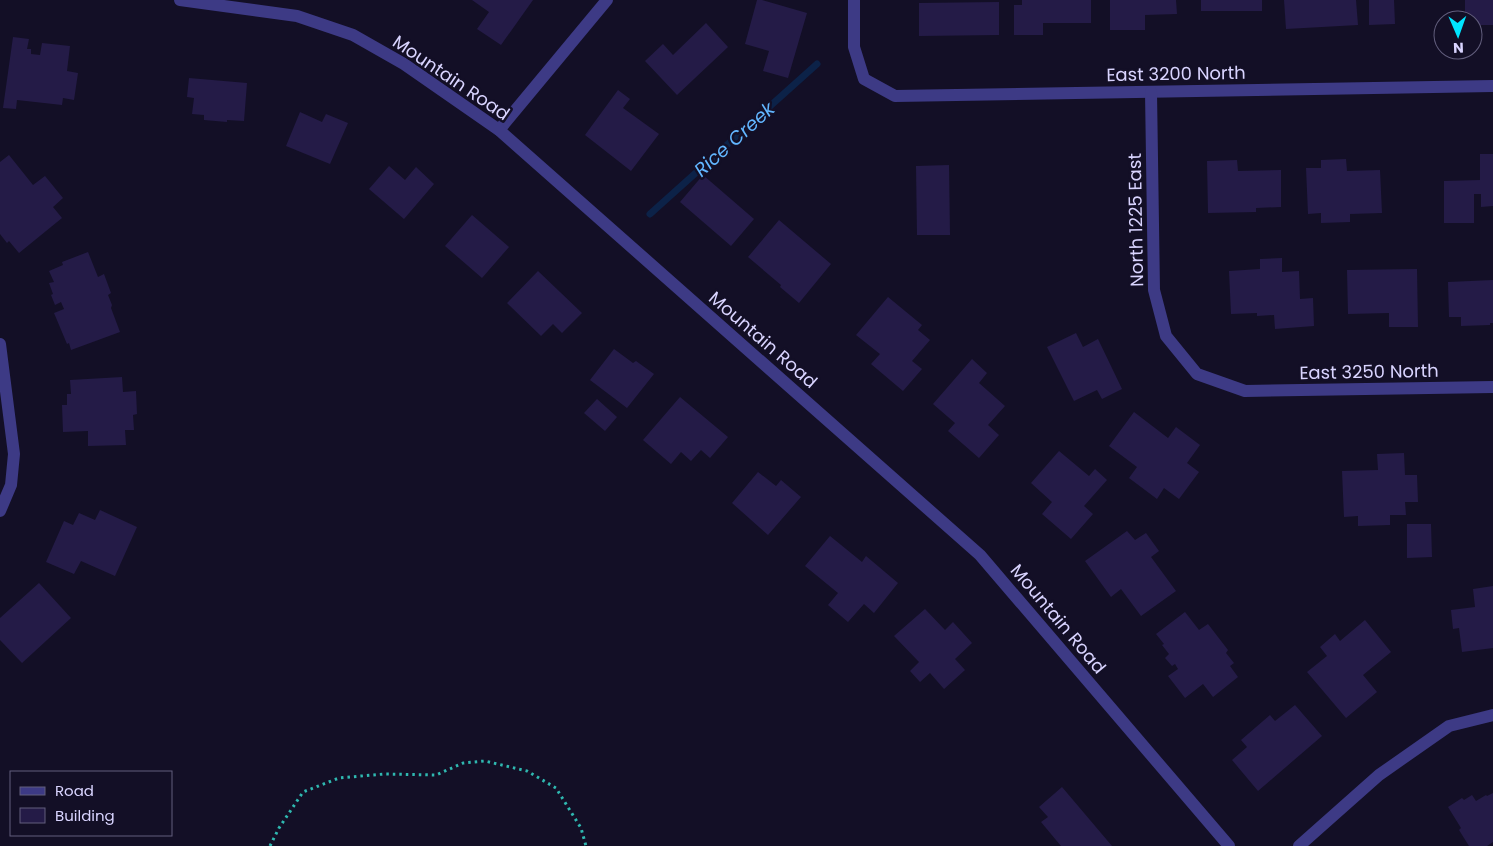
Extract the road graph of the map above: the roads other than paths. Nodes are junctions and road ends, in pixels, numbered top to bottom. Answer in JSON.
{"nodes":[{"id":1,"x":180,"y":0,"type":"edge"},
{"id":2,"x":607,"y":0,"type":"edge"},
{"id":3,"x":854,"y":0,"type":"edge"},
{"id":4,"x":1493,"y":86,"type":"edge"},
{"id":5,"x":1151,"y":92,"type":"junction"},
{"id":6,"x":499,"y":130,"type":"junction"},
{"id":7,"x":0,"y":344,"type":"edge"},
{"id":8,"x":1493,"y":387,"type":"edge"},
{"id":9,"x":1245,"y":392,"type":"joint"},
{"id":10,"x":0,"y":511,"type":"edge"},
{"id":11,"x":1493,"y":715,"type":"edge"},
{"id":12,"x":1229,"y":846,"type":"edge"},
{"id":13,"x":1299,"y":846,"type":"edge"}],
"edges":[{"from":1,"to":6,"type":"street","name":"Mountain Road"},
{"from":2,"to":6,"type":"street"},
{"from":3,"to":5,"type":"street","name":"East 3200 North"},
{"from":4,"to":5,"type":"street","name":"East 3200 North"},
{"from":5,"to":9,"type":"street","name":"North 1225 East"},
{"from":6,"to":12,"type":"street","name":"Mountain Road"},
{"from":7,"to":10,"type":"street"},
{"from":8,"to":9,"type":"street","name":"East 3250 North"},
{"from":11,"to":13,"type":"street"}]}
